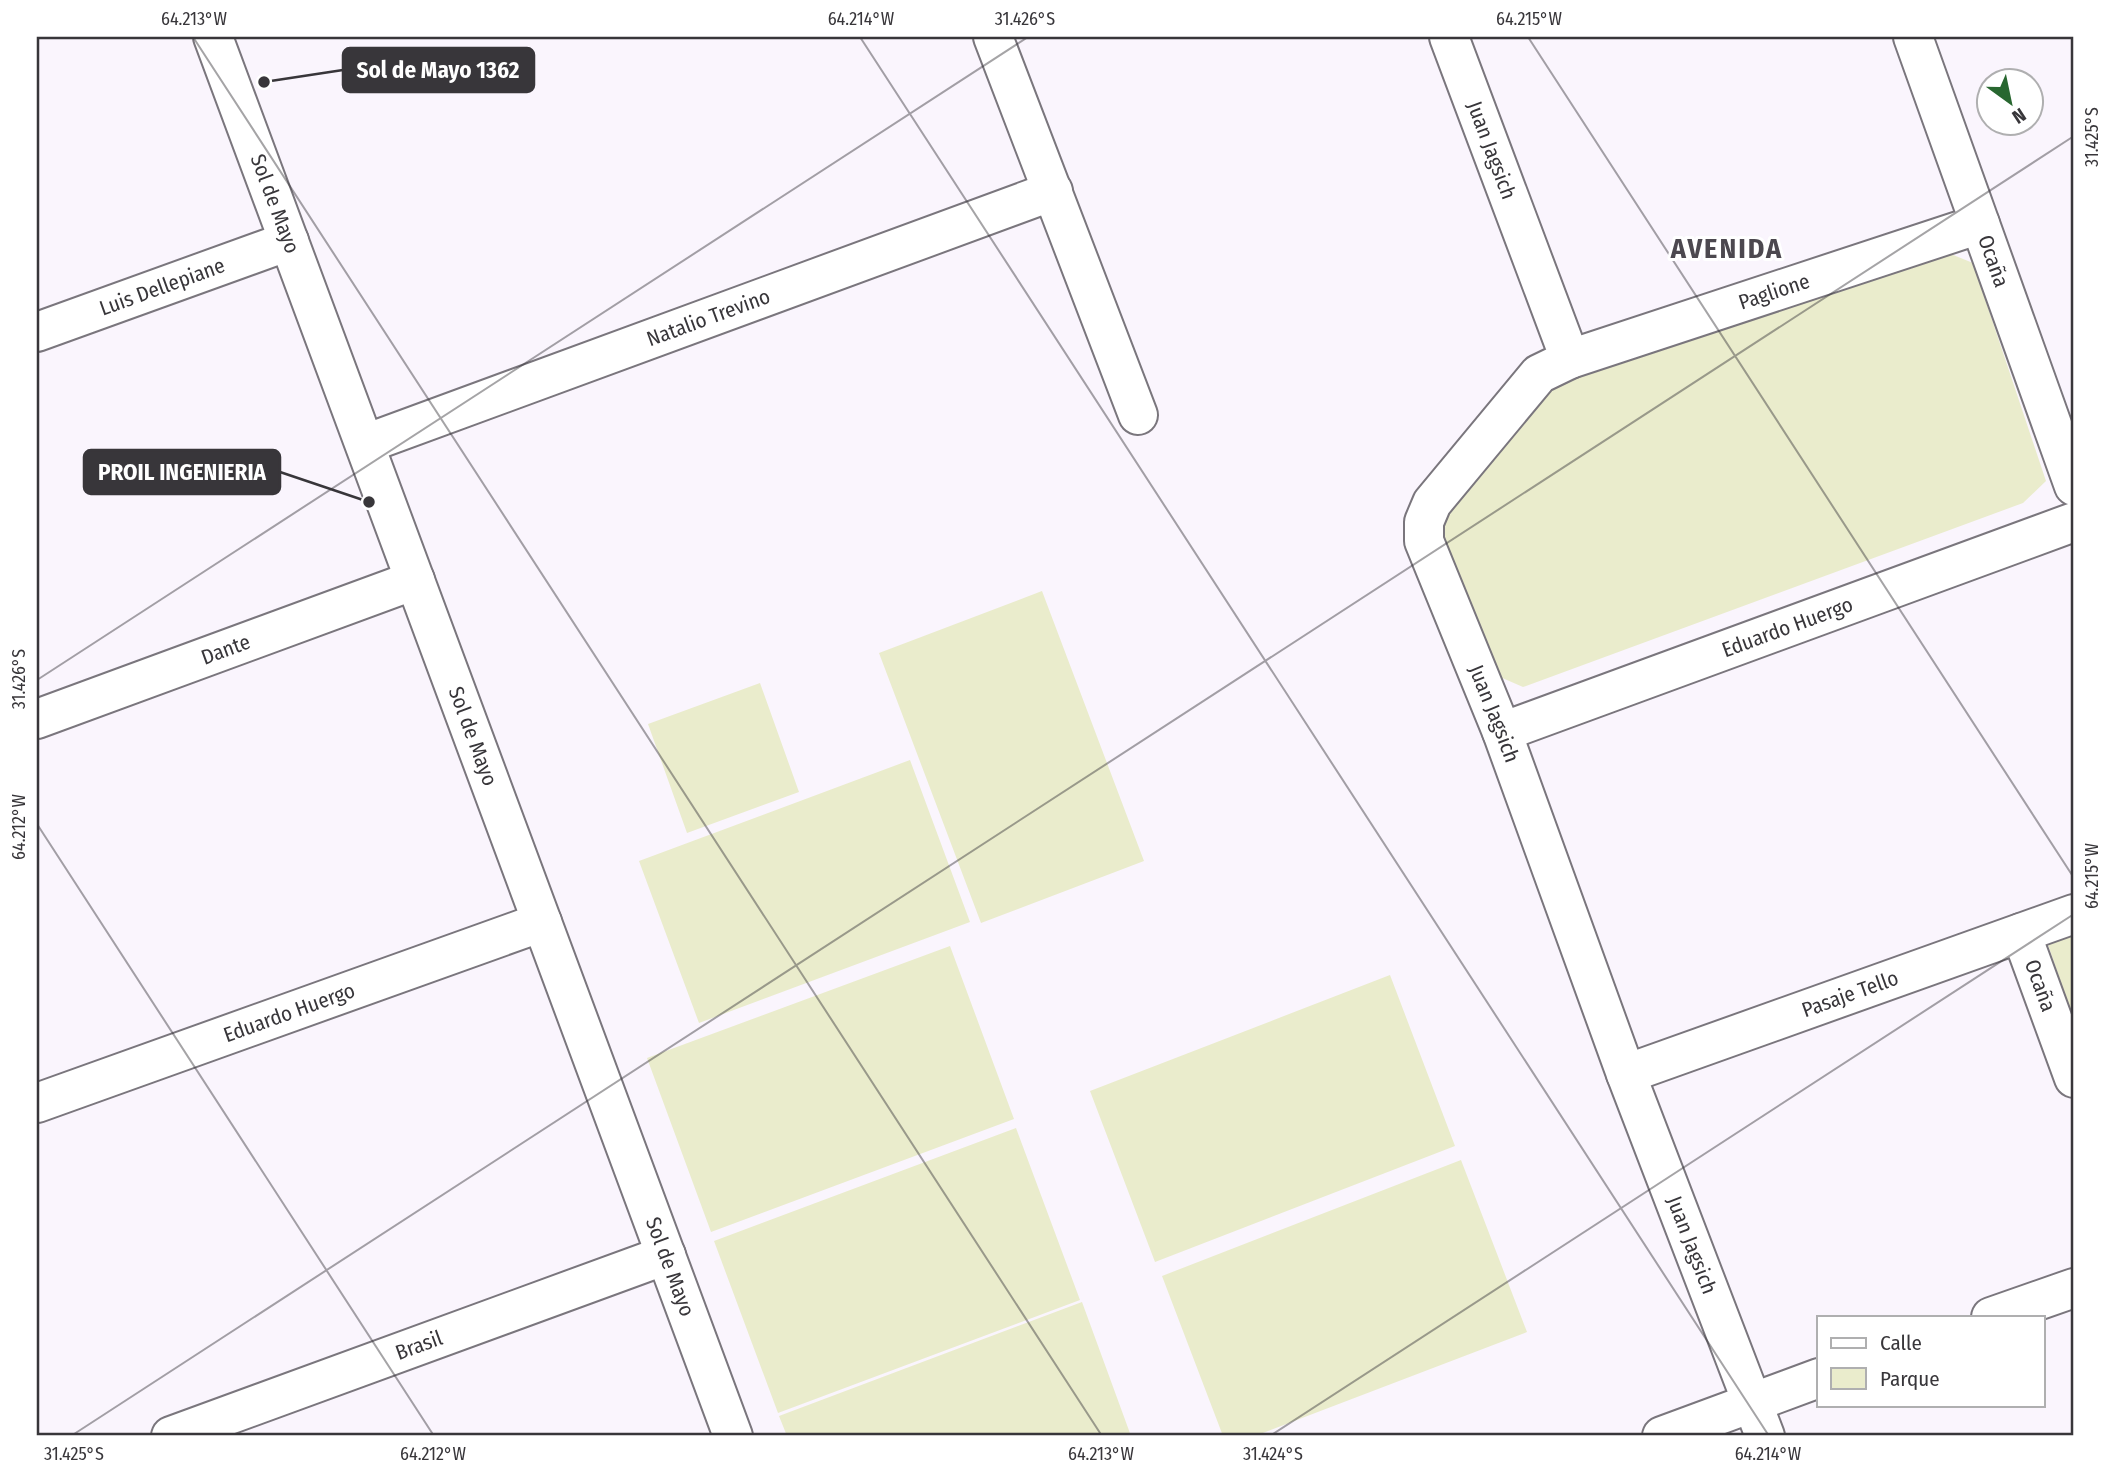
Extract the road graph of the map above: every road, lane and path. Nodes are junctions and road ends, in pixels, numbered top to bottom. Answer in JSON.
{"nodes":[{"id":1,"x":213,"y":37,"type":"edge"},
{"id":2,"x":993,"y":37,"type":"edge"},
{"id":3,"x":1449,"y":37,"type":"edge"},
{"id":4,"x":1913,"y":37,"type":"edge"},
{"id":5,"x":1053,"y":191,"type":"junction"},
{"id":6,"x":1980,"y":224,"type":"junction"},
{"id":7,"x":289,"y":241,"type":"junction"},
{"id":8,"x":37,"y":332,"type":"edge"},
{"id":9,"x":1570,"y":359,"type":"junction"},
{"id":10,"x":1138,"y":415,"type":"dead end"},
{"id":11,"x":365,"y":444,"type":"junction"},
{"id":12,"x":2074,"y":486,"type":"edge"},
{"id":13,"x":2074,"y":522,"type":"edge"},
{"id":14,"x":415,"y":580,"type":"junction"},
{"id":15,"x":37,"y":719,"type":"edge"},
{"id":16,"x":1502,"y":732,"type":"junction"},
{"id":17,"x":2074,"y":914,"type":"edge"},
{"id":18,"x":542,"y":922,"type":"junction"},
{"id":19,"x":2021,"y":933,"type":"junction"},
{"id":20,"x":1626,"y":1074,"type":"junction"},
{"id":21,"x":2074,"y":1078,"type":"edge"},
{"id":22,"x":37,"y":1102,"type":"edge"},
{"id":23,"x":667,"y":1255,"type":"junction"},
{"id":24,"x":2074,"y":1288,"type":"edge"},
{"id":25,"x":1994,"y":1316,"type":"edge"},
{"id":26,"x":1817,"y":1379,"type":"edge"},
{"id":27,"x":1759,"y":1419,"type":"edge"},
{"id":28,"x":171,"y":1436,"type":"edge"},
{"id":29,"x":733,"y":1436,"type":"edge"},
{"id":30,"x":1662,"y":1436,"type":"edge"}],
"edges":[{"from":1,"to":7,"type":"street","name":"Sol de Mayo"},
{"from":2,"to":5,"type":"street"},
{"from":3,"to":9,"type":"street","name":"Juan Jagsich"},
{"from":4,"to":6,"type":"street","name":"Ocaña"},
{"from":5,"to":10,"type":"street"},
{"from":5,"to":11,"type":"street","name":"Natalio Trevino"},
{"from":6,"to":9,"type":"street","name":"Paglione"},
{"from":6,"to":12,"type":"street","name":"Ocaña"},
{"from":7,"to":8,"type":"street","name":"Luis Dellepiane"},
{"from":7,"to":11,"type":"street","name":"Sol de Mayo"},
{"from":9,"to":16,"type":"street","name":"Juan Jagsich"},
{"from":11,"to":14,"type":"street","name":"Sol de Mayo"},
{"from":13,"to":16,"type":"street","name":"Eduardo Huergo"},
{"from":14,"to":15,"type":"street","name":"Dante"},
{"from":14,"to":18,"type":"street","name":"Sol de Mayo"},
{"from":16,"to":20,"type":"street","name":"Juan Jagsich"},
{"from":17,"to":19,"type":"street","name":"Pasaje Tello"},
{"from":18,"to":22,"type":"street","name":"Eduardo Huergo"},
{"from":18,"to":23,"type":"street","name":"Sol de Mayo"},
{"from":19,"to":20,"type":"street","name":"Pasaje Tello"},
{"from":19,"to":21,"type":"street","name":"Ocaña"},
{"from":20,"to":27,"type":"street","name":"Juan Jagsich"},
{"from":23,"to":28,"type":"street","name":"Brasil"},
{"from":23,"to":29,"type":"street","name":"Sol de Mayo"},
{"from":24,"to":25,"type":"street"},
{"from":26,"to":27,"type":"street"},
{"from":27,"to":30,"type":"street"}]}
